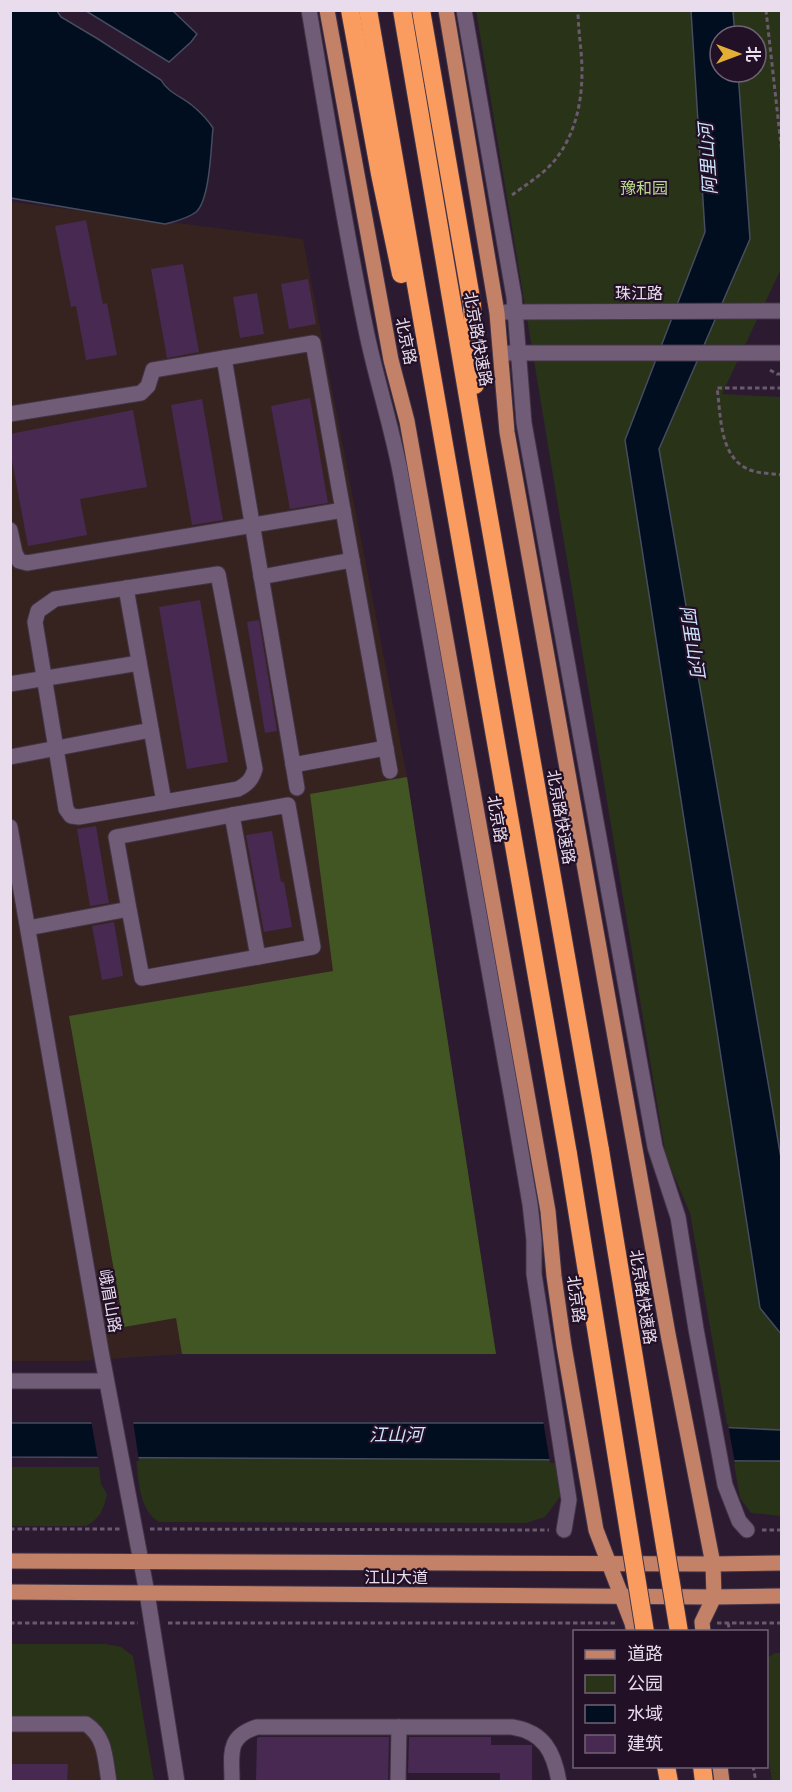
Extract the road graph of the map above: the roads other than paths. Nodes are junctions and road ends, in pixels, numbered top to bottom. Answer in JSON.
{"nodes":[{"id":1,"x":309,"y":10,"type":"edge"},
{"id":2,"x":327,"y":10,"type":"edge"},
{"id":3,"x":350,"y":10,"type":"edge"},
{"id":4,"x":368,"y":10,"type":"edge"},
{"id":5,"x":402,"y":10,"type":"edge"},
{"id":6,"x":421,"y":10,"type":"edge"},
{"id":7,"x":446,"y":10,"type":"edge"},
{"id":8,"x":464,"y":10,"type":"edge"},
{"id":9,"x":782,"y":311,"type":"edge"},
{"id":10,"x":515,"y":312,"type":"junction"},
{"id":11,"x":497,"y":313,"type":"junction"},
{"id":12,"x":501,"y":353,"type":"junction"},
{"id":13,"x":518,"y":353,"type":"junction"},
{"id":14,"x":782,"y":353,"type":"edge"},
{"id":15,"x":224,"y":358,"type":"junction"},
{"id":16,"x":432,"y":384,"type":"junction"},
{"id":17,"x":10,"y":414,"type":"edge"},
{"id":18,"x":478,"y":456,"type":"junction"},
{"id":19,"x":343,"y":510,"type":"junction"},
{"id":20,"x":252,"y":526,"type":"junction"},
{"id":21,"x":10,"y":530,"type":"edge"},
{"id":22,"x":352,"y":560,"type":"junction"},
{"id":23,"x":261,"y":577,"type":"junction"},
{"id":24,"x":126,"y":588,"type":"junction"},
{"id":25,"x":139,"y":663,"type":"junction"},
{"id":26,"x":45,"y":678,"type":"junction"},
{"id":27,"x":10,"y":684,"type":"edge"},
{"id":28,"x":151,"y":730,"type":"junction"},
{"id":29,"x":56,"y":748,"type":"junction"},
{"id":30,"x":386,"y":748,"type":"junction"},
{"id":31,"x":10,"y":757,"type":"edge"},
{"id":32,"x":293,"y":765,"type":"junction"},
{"id":33,"x":390,"y":771,"type":"dead end"},
{"id":34,"x":297,"y":788,"type":"dead end"},
{"id":35,"x":164,"y":802,"type":"junction"},
{"id":36,"x":231,"y":815,"type":"junction"},
{"id":37,"x":10,"y":827,"type":"edge"},
{"id":38,"x":129,"y":909,"type":"junction"},
{"id":39,"x":28,"y":928,"type":"junction"},
{"id":40,"x":258,"y":957,"type":"junction"},
{"id":41,"x":10,"y":1381,"type":"edge"},
{"id":42,"x":106,"y":1381,"type":"junction"},
{"id":43,"x":564,"y":1530,"type":"road end"},
{"id":44,"x":747,"y":1530,"type":"dead end"},
{"id":45,"x":10,"y":1561,"type":"edge"},
{"id":46,"x":141,"y":1562,"type":"junction"},
{"id":47,"x":609,"y":1563,"type":"junction"},
{"id":48,"x":782,"y":1563,"type":"edge"},
{"id":49,"x":713,"y":1564,"type":"junction"},
{"id":50,"x":10,"y":1592,"type":"edge"},
{"id":51,"x":147,"y":1593,"type":"junction"},
{"id":52,"x":782,"y":1596,"type":"edge"},
{"id":53,"x":622,"y":1597,"type":"junction"},
{"id":54,"x":714,"y":1597,"type":"junction"},
{"id":55,"x":702,"y":1627,"type":"edge"},
{"id":56,"x":637,"y":1629,"type":"edge"},
{"id":57,"x":679,"y":1630,"type":"edge"},
{"id":58,"x":10,"y":1724,"type":"edge"},
{"id":59,"x":399,"y":1727,"type":"junction"},
{"id":60,"x":108,"y":1782,"type":"edge"},
{"id":61,"x":177,"y":1782,"type":"edge"},
{"id":62,"x":232,"y":1782,"type":"edge"},
{"id":63,"x":398,"y":1782,"type":"edge"},
{"id":64,"x":559,"y":1782,"type":"edge"}],
"edges":[{"from":1,"to":43,"type":"street"},
{"from":2,"to":47,"type":"main road","name":"北京路"},
{"from":3,"to":16,"type":"highway"},
{"from":4,"to":16,"type":"highway"},
{"from":5,"to":18,"type":"highway","name":"北京路快速路"},
{"from":6,"to":18,"type":"highway"},
{"from":7,"to":11,"type":"main road"},
{"from":8,"to":10,"type":"street"},
{"from":9,"to":10,"type":"street","name":"珠江路"},
{"from":10,"to":11,"type":"street","name":"珠江路"},
{"from":10,"to":13,"type":"street"},
{"from":11,"to":12,"type":"main road"},
{"from":12,"to":13,"type":"street"},
{"from":12,"to":49,"type":"main road"},
{"from":13,"to":14,"type":"street"},
{"from":13,"to":44,"type":"street"},
{"from":15,"to":17,"type":"street"},
{"from":15,"to":19,"type":"street"},
{"from":15,"to":20,"type":"street"},
{"from":16,"to":56,"type":"highway","bridge":true},
{"from":18,"to":57,"type":"highway","name":"北京路快速路","bridge":true},
{"from":19,"to":20,"type":"street"},
{"from":19,"to":22,"type":"street"},
{"from":20,"to":21,"type":"street"},
{"from":20,"to":23,"type":"street"},
{"from":22,"to":23,"type":"street"},
{"from":22,"to":30,"type":"street"},
{"from":23,"to":32,"type":"street"},
{"from":24,"to":25,"type":"street"},
{"from":24,"to":26,"type":"street"},
{"from":24,"to":35,"type":"street"},
{"from":25,"to":26,"type":"street"},
{"from":25,"to":28,"type":"street"},
{"from":26,"to":27,"type":"street"},
{"from":26,"to":29,"type":"street"},
{"from":28,"to":29,"type":"street"},
{"from":28,"to":35,"type":"street"},
{"from":29,"to":31,"type":"street"},
{"from":29,"to":35,"type":"street"},
{"from":30,"to":32,"type":"street"},
{"from":30,"to":33,"type":"street"},
{"from":32,"to":34,"type":"street"},
{"from":36,"to":38,"type":"street"},
{"from":36,"to":40,"type":"street"},
{"from":36,"to":40,"type":"street"},
{"from":37,"to":39,"type":"street","name":"峨眉山路"},
{"from":38,"to":39,"type":"street"},
{"from":38,"to":40,"type":"street"},
{"from":39,"to":42,"type":"street","name":"峨眉山路"},
{"from":41,"to":42,"type":"street"},
{"from":42,"to":46,"type":"street","name":"峨眉山路"},
{"from":45,"to":46,"type":"main road","name":"江山大道"},
{"from":46,"to":47,"type":"main road","name":"江山大道"},
{"from":46,"to":51,"type":"street","name":"峨眉山路"},
{"from":47,"to":49,"type":"main road","name":"江山大道"},
{"from":47,"to":53,"type":"main road","name":"北京路"},
{"from":48,"to":49,"type":"main road","name":"江山大道"},
{"from":49,"to":54,"type":"main road"},
{"from":50,"to":51,"type":"main road","name":"江山大道"},
{"from":51,"to":53,"type":"main road","name":"江山大道"},
{"from":51,"to":61,"type":"street","name":"峨眉山路"},
{"from":52,"to":54,"type":"main road","name":"江山大道"},
{"from":53,"to":54,"type":"main road","name":"江山大道"},
{"from":53,"to":56,"type":"main road","name":"北京路"},
{"from":54,"to":55,"type":"main road"},
{"from":58,"to":60,"type":"street"},
{"from":59,"to":62,"type":"street"},
{"from":59,"to":63,"type":"street"},
{"from":59,"to":64,"type":"street"}]}
